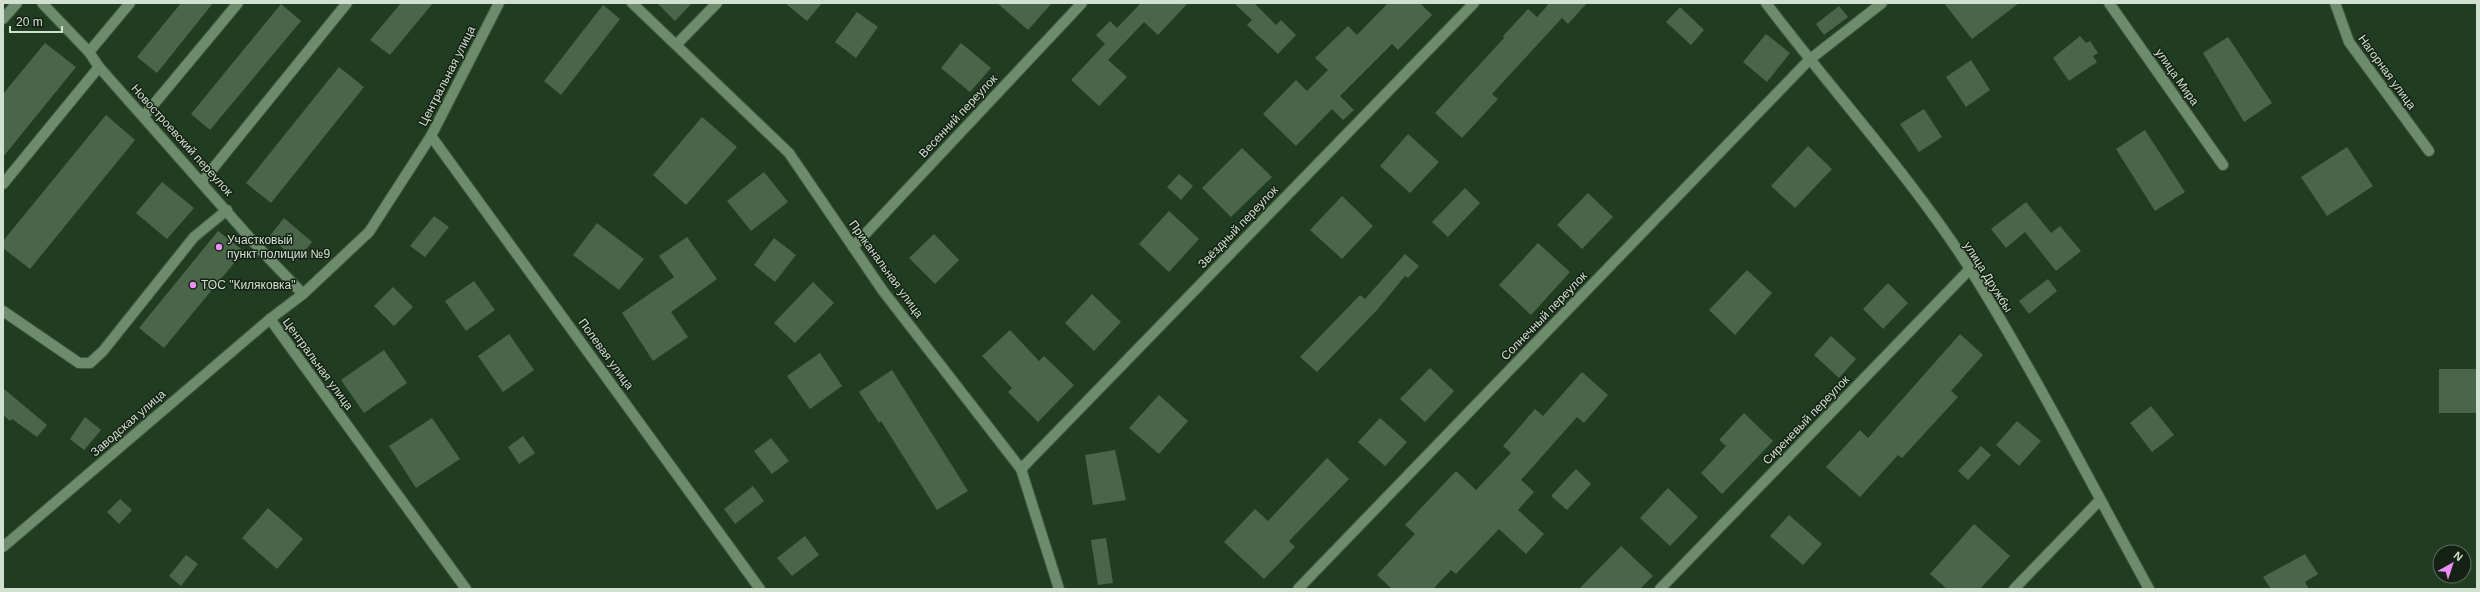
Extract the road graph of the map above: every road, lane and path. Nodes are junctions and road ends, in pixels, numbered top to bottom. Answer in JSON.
{"nodes":[{"id":1,"x":17,"y":3,"type":"edge"},
{"id":2,"x":42,"y":3,"type":"edge"},
{"id":3,"x":130,"y":3,"type":"edge"},
{"id":4,"x":238,"y":3,"type":"edge"},
{"id":5,"x":347,"y":3,"type":"edge"},
{"id":6,"x":499,"y":3,"type":"edge"},
{"id":7,"x":632,"y":3,"type":"edge"},
{"id":8,"x":717,"y":3,"type":"edge"},
{"id":9,"x":1082,"y":3,"type":"edge"},
{"id":10,"x":1474,"y":3,"type":"edge"},
{"id":11,"x":1766,"y":3,"type":"edge"},
{"id":12,"x":1882,"y":3,"type":"edge"},
{"id":13,"x":2110,"y":3,"type":"edge"},
{"id":14,"x":2335,"y":3,"type":"edge"},
{"id":15,"x":3,"y":19,"type":"edge"},
{"id":16,"x":677,"y":44,"type":"junction"},
{"id":17,"x":89,"y":52,"type":"junction"},
{"id":18,"x":1809,"y":60,"type":"junction"},
{"id":19,"x":98,"y":67,"type":"junction"},
{"id":20,"x":144,"y":116,"type":"junction"},
{"id":21,"x":431,"y":136,"type":"junction"},
{"id":22,"x":2429,"y":151,"type":"dead end"},
{"id":23,"x":2223,"y":166,"type":"dead end"},
{"id":24,"x":202,"y":182,"type":"junction"},
{"id":25,"x":3,"y":184,"type":"edge"},
{"id":26,"x":227,"y":210,"type":"junction"},
{"id":27,"x":853,"y":247,"type":"junction"},
{"id":28,"x":1970,"y":269,"type":"junction"},
{"id":29,"x":303,"y":294,"type":"junction"},
{"id":30,"x":3,"y":311,"type":"edge"},
{"id":31,"x":270,"y":319,"type":"junction"},
{"id":32,"x":1021,"y":469,"type":"junction"},
{"id":33,"x":2100,"y":500,"type":"junction"},
{"id":34,"x":3,"y":547,"type":"edge"},
{"id":35,"x":466,"y":589,"type":"edge"},
{"id":36,"x":760,"y":589,"type":"edge"},
{"id":37,"x":1059,"y":589,"type":"edge"},
{"id":38,"x":1298,"y":589,"type":"edge"},
{"id":39,"x":1660,"y":589,"type":"edge"},
{"id":40,"x":2014,"y":589,"type":"edge"},
{"id":41,"x":2150,"y":589,"type":"edge"}],
"edges":[{"from":1,"to":15,"type":"street"},
{"from":2,"to":17,"type":"street","name":"Новостроевский переулок"},
{"from":3,"to":17,"type":"street"},
{"from":4,"to":20,"type":"street"},
{"from":5,"to":24,"type":"street"},
{"from":6,"to":21,"type":"street","name":"Центральная улица"},
{"from":7,"to":16,"type":"street","name":"Приканальная улица"},
{"from":8,"to":16,"type":"street"},
{"from":9,"to":27,"type":"street","name":"Весенний переулок"},
{"from":10,"to":32,"type":"street","name":"Звёздный переулок"},
{"from":11,"to":18,"type":"street","name":"улица Дружбы"},
{"from":12,"to":18,"type":"street","name":"Солнечный переулок"},
{"from":13,"to":23,"type":"street","name":"улица Мира"},
{"from":14,"to":22,"type":"street","name":"Нагорная улица"},
{"from":16,"to":27,"type":"street","name":"Приканальная улица"},
{"from":17,"to":19,"type":"street","name":"Новостроевский переулок"},
{"from":18,"to":28,"type":"street","name":"улица Дружбы"},
{"from":18,"to":38,"type":"street","name":"Солнечный переулок"},
{"from":19,"to":20,"type":"street","name":"Новостроевский переулок"},
{"from":19,"to":25,"type":"street"},
{"from":20,"to":24,"type":"street","name":"Новостроевский переулок"},
{"from":21,"to":29,"type":"street","name":"Центральная улица"},
{"from":21,"to":36,"type":"street","name":"Полевая улица"},
{"from":24,"to":26,"type":"street","name":"Новостроевский переулок"},
{"from":26,"to":29,"type":"street","name":"Новостроевский переулок"},
{"from":26,"to":30,"type":"street"},
{"from":27,"to":32,"type":"street","name":"Приканальная улица"},
{"from":28,"to":33,"type":"street","name":"улица Дружбы"},
{"from":28,"to":39,"type":"street","name":"Сиреневый переулок"},
{"from":29,"to":31,"type":"street","name":"Центральная улица"},
{"from":31,"to":34,"type":"street","name":"Заводская улица"},
{"from":31,"to":35,"type":"street","name":"Центральная улица"},
{"from":32,"to":37,"type":"street","name":"Приканальная улица"},
{"from":33,"to":40,"type":"street"},
{"from":33,"to":41,"type":"street","name":"улица Дружбы"}]}
